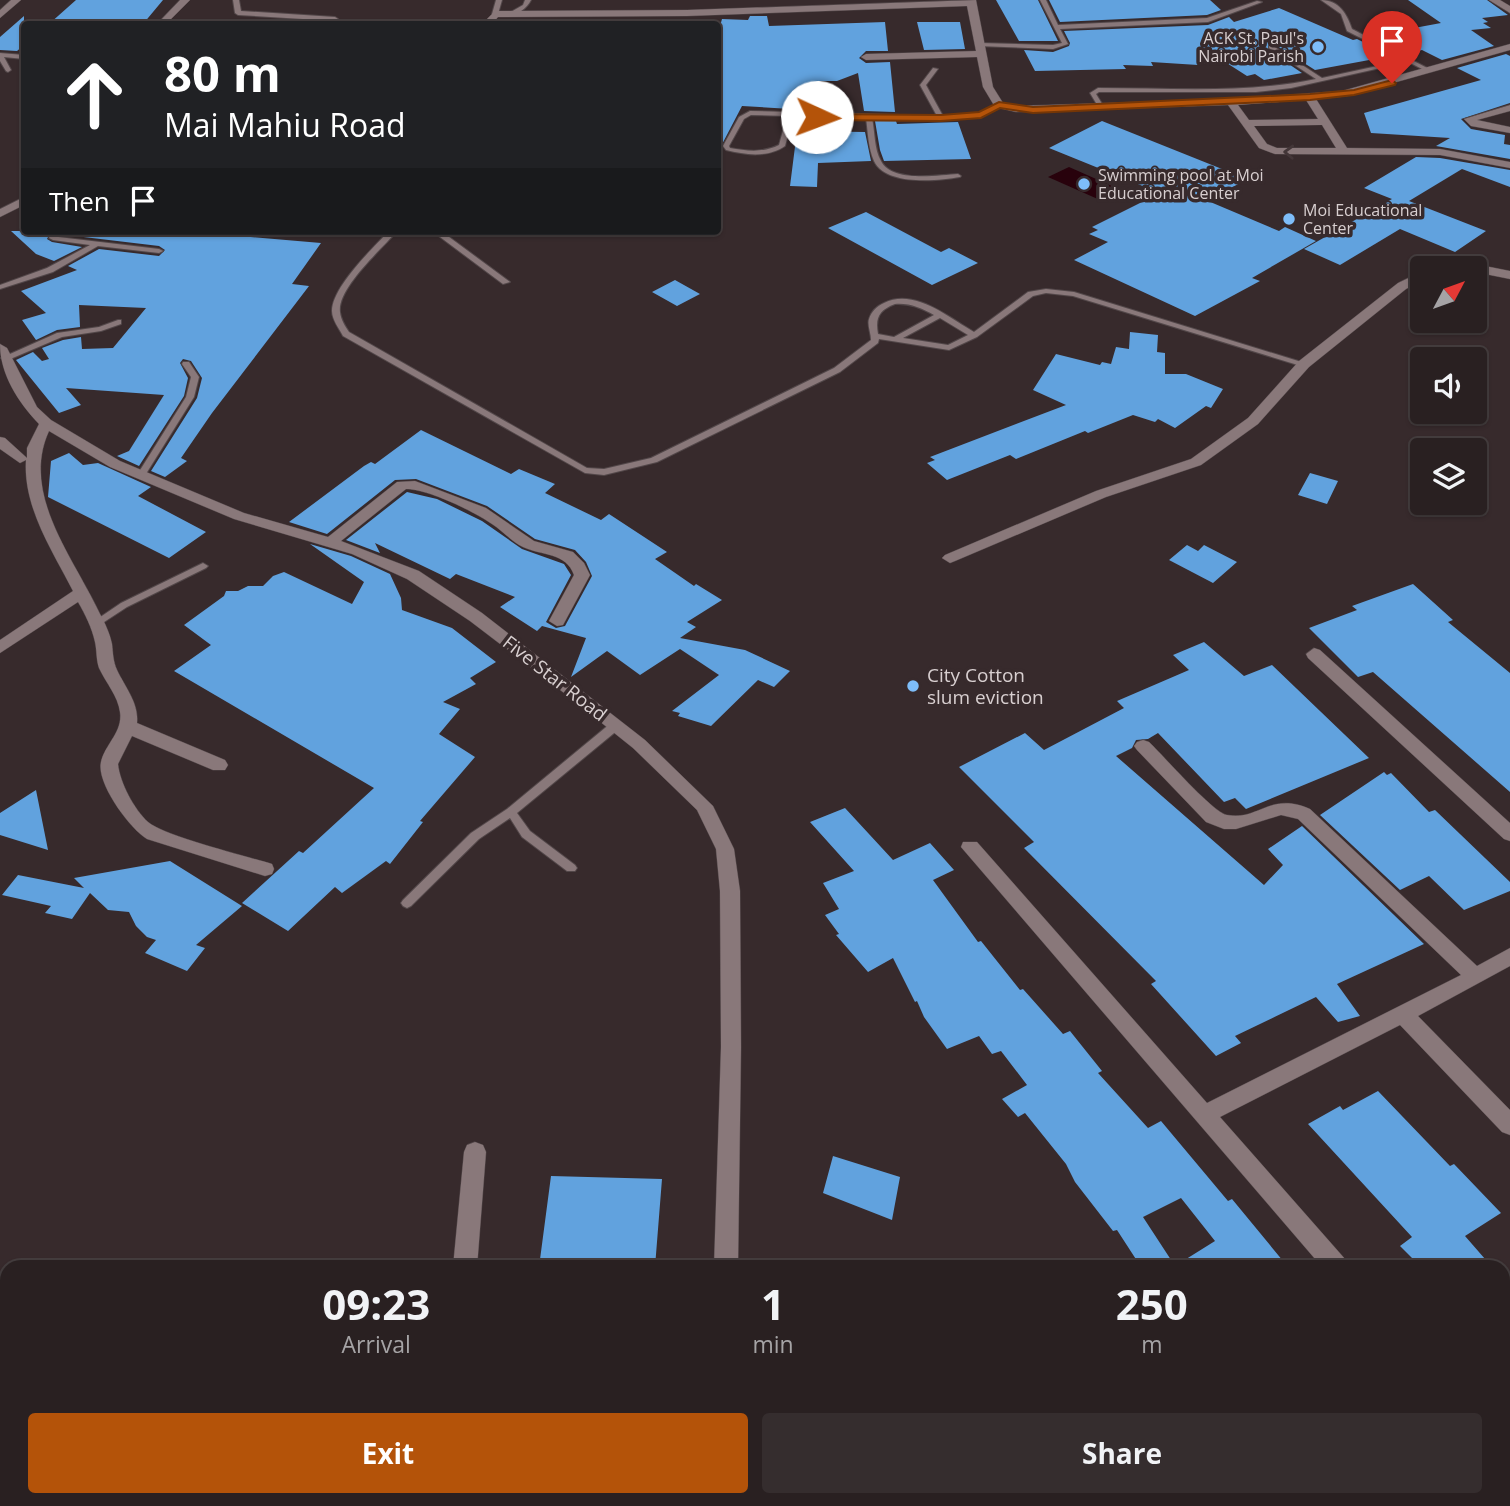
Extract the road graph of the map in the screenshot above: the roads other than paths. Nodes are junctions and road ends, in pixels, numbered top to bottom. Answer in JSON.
{"nodes":[{"id":1,"x":14,"y":0,"type":"edge"},
{"id":2,"x":185,"y":0,"type":"edge"},
{"id":3,"x":236,"y":0,"type":"edge"},
{"id":4,"x":499,"y":0,"type":"edge"},
{"id":5,"x":528,"y":0,"type":"edge"},
{"id":6,"x":681,"y":0,"type":"edge"},
{"id":7,"x":1042,"y":0,"type":"edge"},
{"id":8,"x":1324,"y":0,"type":"edge"},
{"id":9,"x":1494,"y":0,"type":"edge"},
{"id":10,"x":972,"y":2,"type":"edge"},
{"id":11,"x":1259,"y":2,"type":"dead end"},
{"id":12,"x":1510,"y":10,"type":"edge"},
{"id":13,"x":511,"y":13,"type":"junction"},
{"id":14,"x":687,"y":13,"type":"junction"},
{"id":15,"x":0,"y":15,"type":"edge"},
{"id":16,"x":495,"y":15,"type":"junction"},
{"id":17,"x":335,"y":19,"type":"dead end"},
{"id":18,"x":165,"y":21,"type":"edge"},
{"id":19,"x":490,"y":21,"type":"edge"},
{"id":20,"x":683,"y":21,"type":"edge"},
{"id":21,"x":1058,"y":27,"type":"junction"},
{"id":22,"x":1271,"y":47,"type":"dead end"},
{"id":23,"x":1510,"y":47,"type":"edge"},
{"id":24,"x":981,"y":50,"type":"junction"},
{"id":25,"x":0,"y":55,"type":"edge"},
{"id":26,"x":21,"y":57,"type":"edge"},
{"id":27,"x":866,"y":57,"type":"dead end"},
{"id":28,"x":1382,"y":67,"type":"dead end"},
{"id":29,"x":935,"y":69,"type":"dead end"},
{"id":30,"x":8,"y":70,"type":"dead end"},
{"id":31,"x":1430,"y":71,"type":"junction"},
{"id":32,"x":1322,"y":80,"type":"junction"},
{"id":33,"x":1310,"y":97,"type":"junction"},
{"id":34,"x":1231,"y":102,"type":"junction"},
{"id":35,"x":999,"y":105,"type":"junction"},
{"id":36,"x":1101,"y":107,"type":"junction"},
{"id":37,"x":1510,"y":108,"type":"edge"},
{"id":38,"x":790,"y":116,"type":"junction"},
{"id":39,"x":869,"y":118,"type":"junction"},
{"id":40,"x":941,"y":118,"type":"junction"},
{"id":41,"x":1325,"y":122,"type":"junction"},
{"id":42,"x":1248,"y":123,"type":"junction"},
{"id":43,"x":1510,"y":130,"type":"edge"},
{"id":44,"x":1344,"y":152,"type":"junction"},
{"id":45,"x":1510,"y":165,"type":"edge"},
{"id":46,"x":958,"y":176,"type":"dead end"},
{"id":47,"x":21,"y":202,"type":"edge"},
{"id":48,"x":0,"y":214,"type":"edge"},
{"id":49,"x":390,"y":235,"type":"edge"},
{"id":50,"x":441,"y":235,"type":"edge"},
{"id":51,"x":53,"y":238,"type":"dead end"},
{"id":52,"x":95,"y":245,"type":"junction"},
{"id":53,"x":159,"y":251,"type":"dead end"},
{"id":54,"x":1488,"y":271,"type":"edge"},
{"id":55,"x":1510,"y":275,"type":"edge"},
{"id":56,"x":506,"y":282,"type":"dead end"},
{"id":57,"x":1410,"y":282,"type":"edge"},
{"id":58,"x":0,"y":287,"type":"edge"},
{"id":59,"x":938,"y":316,"type":"junction"},
{"id":60,"x":118,"y":323,"type":"dead end"},
{"id":61,"x":974,"y":335,"type":"junction"},
{"id":62,"x":876,"y":336,"type":"junction"},
{"id":63,"x":897,"y":338,"type":"junction"},
{"id":64,"x":2,"y":353,"type":"edge"},
{"id":65,"x":186,"y":364,"type":"dead end"},
{"id":66,"x":1304,"y":364,"type":"junction"},
{"id":67,"x":46,"y":423,"type":"junction"},
{"id":68,"x":0,"y":441,"type":"edge"},
{"id":69,"x":20,"y":459,"type":"junction"},
{"id":70,"x":141,"y":475,"type":"junction"},
{"id":71,"x":330,"y":543,"type":"junction"},
{"id":72,"x":950,"y":558,"type":"dead end"},
{"id":73,"x":203,"y":566,"type":"dead end"},
{"id":74,"x":77,"y":595,"type":"junction"},
{"id":75,"x":557,"y":621,"type":"dead end"},
{"id":76,"x":95,"y":624,"type":"junction"},
{"id":77,"x":0,"y":648,"type":"edge"},
{"id":78,"x":1314,"y":654,"type":"dead end"},
{"id":79,"x":127,"y":726,"type":"junction"},
{"id":80,"x":615,"y":726,"type":"junction"},
{"id":81,"x":1143,"y":746,"type":"dead end"},
{"id":82,"x":219,"y":765,"type":"dead end"},
{"id":83,"x":511,"y":812,"type":"junction"},
{"id":84,"x":1510,"y":834,"type":"edge"},
{"id":85,"x":971,"y":847,"type":"dead end"},
{"id":86,"x":570,"y":868,"type":"dead end"},
{"id":87,"x":265,"y":869,"type":"dead end"},
{"id":88,"x":407,"y":903,"type":"dead end"},
{"id":89,"x":1510,"y":956,"type":"edge"},
{"id":90,"x":1476,"y":977,"type":"junction"},
{"id":91,"x":1403,"y":1014,"type":"junction"},
{"id":92,"x":1203,"y":1115,"type":"junction"},
{"id":93,"x":1510,"y":1125,"type":"edge"},
{"id":94,"x":475,"y":1152,"type":"dead end"},
{"id":95,"x":466,"y":1260,"type":"edge"},
{"id":96,"x":726,"y":1260,"type":"edge"},
{"id":97,"x":1331,"y":1260,"type":"edge"}],
"edges":[{"from":1,"to":15,"type":"street"},
{"from":2,"to":18,"type":"street"},
{"from":3,"to":17,"type":"lane"},
{"from":4,"to":16,"type":"lane"},
{"from":5,"to":13,"type":"lane"},
{"from":6,"to":14,"type":"street"},
{"from":7,"to":21,"type":"lane"},
{"from":8,"to":31,"type":"lane"},
{"from":9,"to":12,"type":"street"},
{"from":10,"to":14,"type":"street"},
{"from":10,"to":24,"type":"street"},
{"from":11,"to":21,"type":"lane"},
{"from":13,"to":14,"type":"street"},
{"from":13,"to":16,"type":"street"},
{"from":14,"to":20,"type":"street"},
{"from":16,"to":19,"type":"street"},
{"from":21,"to":24,"type":"lane"},
{"from":22,"to":32,"type":"lane"},
{"from":23,"to":31,"type":"street"},
{"from":24,"to":27,"type":"street"},
{"from":24,"to":35,"type":"street"},
{"from":25,"to":26,"type":"lane"},
{"from":25,"to":30,"type":"lane"},
{"from":28,"to":32,"type":"lane"},
{"from":29,"to":40,"type":"lane"},
{"from":31,"to":33,"type":"street"},
{"from":32,"to":36,"type":"lane"},
{"from":33,"to":34,"type":"street"},
{"from":33,"to":41,"type":"street"},
{"from":34,"to":36,"type":"street"},
{"from":34,"to":42,"type":"street"},
{"from":35,"to":36,"type":"street"},
{"from":35,"to":40,"type":"lane"},
{"from":37,"to":43,"type":"street"},
{"from":38,"to":38,"type":"lane"},
{"from":38,"to":39,"type":"lane"},
{"from":39,"to":40,"type":"lane"},
{"from":39,"to":46,"type":"lane"},
{"from":41,"to":42,"type":"street"},
{"from":41,"to":44,"type":"street"},
{"from":44,"to":42,"type":"street","one_way":true},
{"from":44,"to":45,"type":"street"},
{"from":47,"to":48,"type":"street"},
{"from":49,"to":62,"type":"lane"},
{"from":50,"to":56,"type":"lane"},
{"from":51,"to":52,"type":"lane"},
{"from":52,"to":53,"type":"lane"},
{"from":52,"to":58,"type":"lane"},
{"from":54,"to":55,"type":"street"},
{"from":57,"to":66,"type":"street"},
{"from":59,"to":61,"type":"lane"},
{"from":59,"to":62,"type":"lane"},
{"from":59,"to":63,"type":"lane"},
{"from":60,"to":64,"type":"lane"},
{"from":61,"to":63,"type":"lane"},
{"from":61,"to":66,"type":"lane"},
{"from":62,"to":63,"type":"lane"},
{"from":64,"to":67,"type":"street","name":"Five Star Road"},
{"from":65,"to":70,"type":"lane"},
{"from":66,"to":72,"type":"street"},
{"from":67,"to":69,"type":"street"},
{"from":67,"to":70,"type":"street","name":"Five Star Road"},
{"from":68,"to":69,"type":"street"},
{"from":69,"to":74,"type":"street"},
{"from":70,"to":71,"type":"street","name":"Five Star Road"},
{"from":71,"to":75,"type":"street"},
{"from":71,"to":80,"type":"street","name":"Five Star Road"},
{"from":73,"to":76,"type":"lane"},
{"from":74,"to":76,"type":"street"},
{"from":74,"to":77,"type":"street"},
{"from":76,"to":79,"type":"street"},
{"from":78,"to":84,"type":"street"},
{"from":79,"to":82,"type":"street"},
{"from":79,"to":87,"type":"street"},
{"from":80,"to":83,"type":"lane"},
{"from":80,"to":96,"type":"street","name":"Five Star Road"},
{"from":81,"to":90,"type":"street"},
{"from":83,"to":86,"type":"lane"},
{"from":83,"to":88,"type":"lane"},
{"from":85,"to":92,"type":"street"},
{"from":89,"to":90,"type":"street"},
{"from":90,"to":91,"type":"street"},
{"from":91,"to":92,"type":"street"},
{"from":91,"to":93,"type":"street"},
{"from":92,"to":97,"type":"street"},
{"from":94,"to":95,"type":"street"}]}
